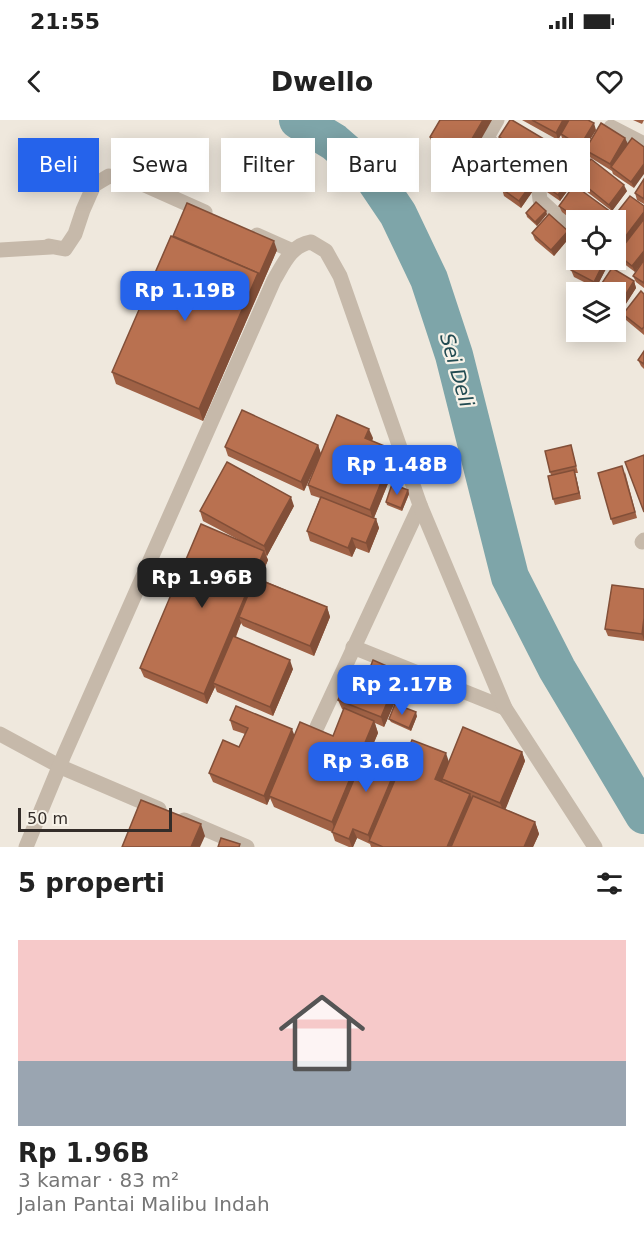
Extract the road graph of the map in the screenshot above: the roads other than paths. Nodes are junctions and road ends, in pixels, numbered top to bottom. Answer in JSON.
{"nodes":[{"id":1,"x":497,"y":120,"type":"edge"},
{"id":2,"x":611,"y":127,"type":"edge"},
{"id":3,"x":488,"y":138,"type":"edge"},
{"id":4,"x":644,"y":144,"type":"edge"},
{"id":5,"x":539,"y":192,"type":"edge"},
{"id":6,"x":216,"y":217,"type":"edge"},
{"id":7,"x":566,"y":224,"type":"edge"},
{"id":8,"x":238,"y":226,"type":"edge"},
{"id":9,"x":0,"y":250,"type":"edge"},
{"id":10,"x":293,"y":251,"type":"junction"},
{"id":11,"x":420,"y":505,"type":"junction"},
{"id":12,"x":353,"y":647,"type":"junction"},
{"id":13,"x":506,"y":708,"type":"junction"},
{"id":14,"x":317,"y":727,"type":"edge"},
{"id":15,"x":0,"y":734,"type":"edge"},
{"id":16,"x":61,"y":767,"type":"junction"},
{"id":17,"x":26,"y":847,"type":"edge"},
{"id":18,"x":248,"y":847,"type":"edge"},
{"id":19,"x":595,"y":847,"type":"edge"}],
"edges":[{"from":1,"to":3,"type":"street"},
{"from":2,"to":4,"type":"street"},
{"from":5,"to":7,"type":"street"},
{"from":6,"to":9,"type":"street"},
{"from":8,"to":10,"type":"street"},
{"from":10,"to":11,"type":"street"},
{"from":10,"to":16,"type":"street"},
{"from":11,"to":12,"type":"street"},
{"from":11,"to":13,"type":"street"},
{"from":12,"to":13,"type":"street"},
{"from":12,"to":14,"type":"street"},
{"from":13,"to":19,"type":"street"},
{"from":15,"to":16,"type":"street"},
{"from":16,"to":17,"type":"street"},
{"from":16,"to":18,"type":"street"}]}
